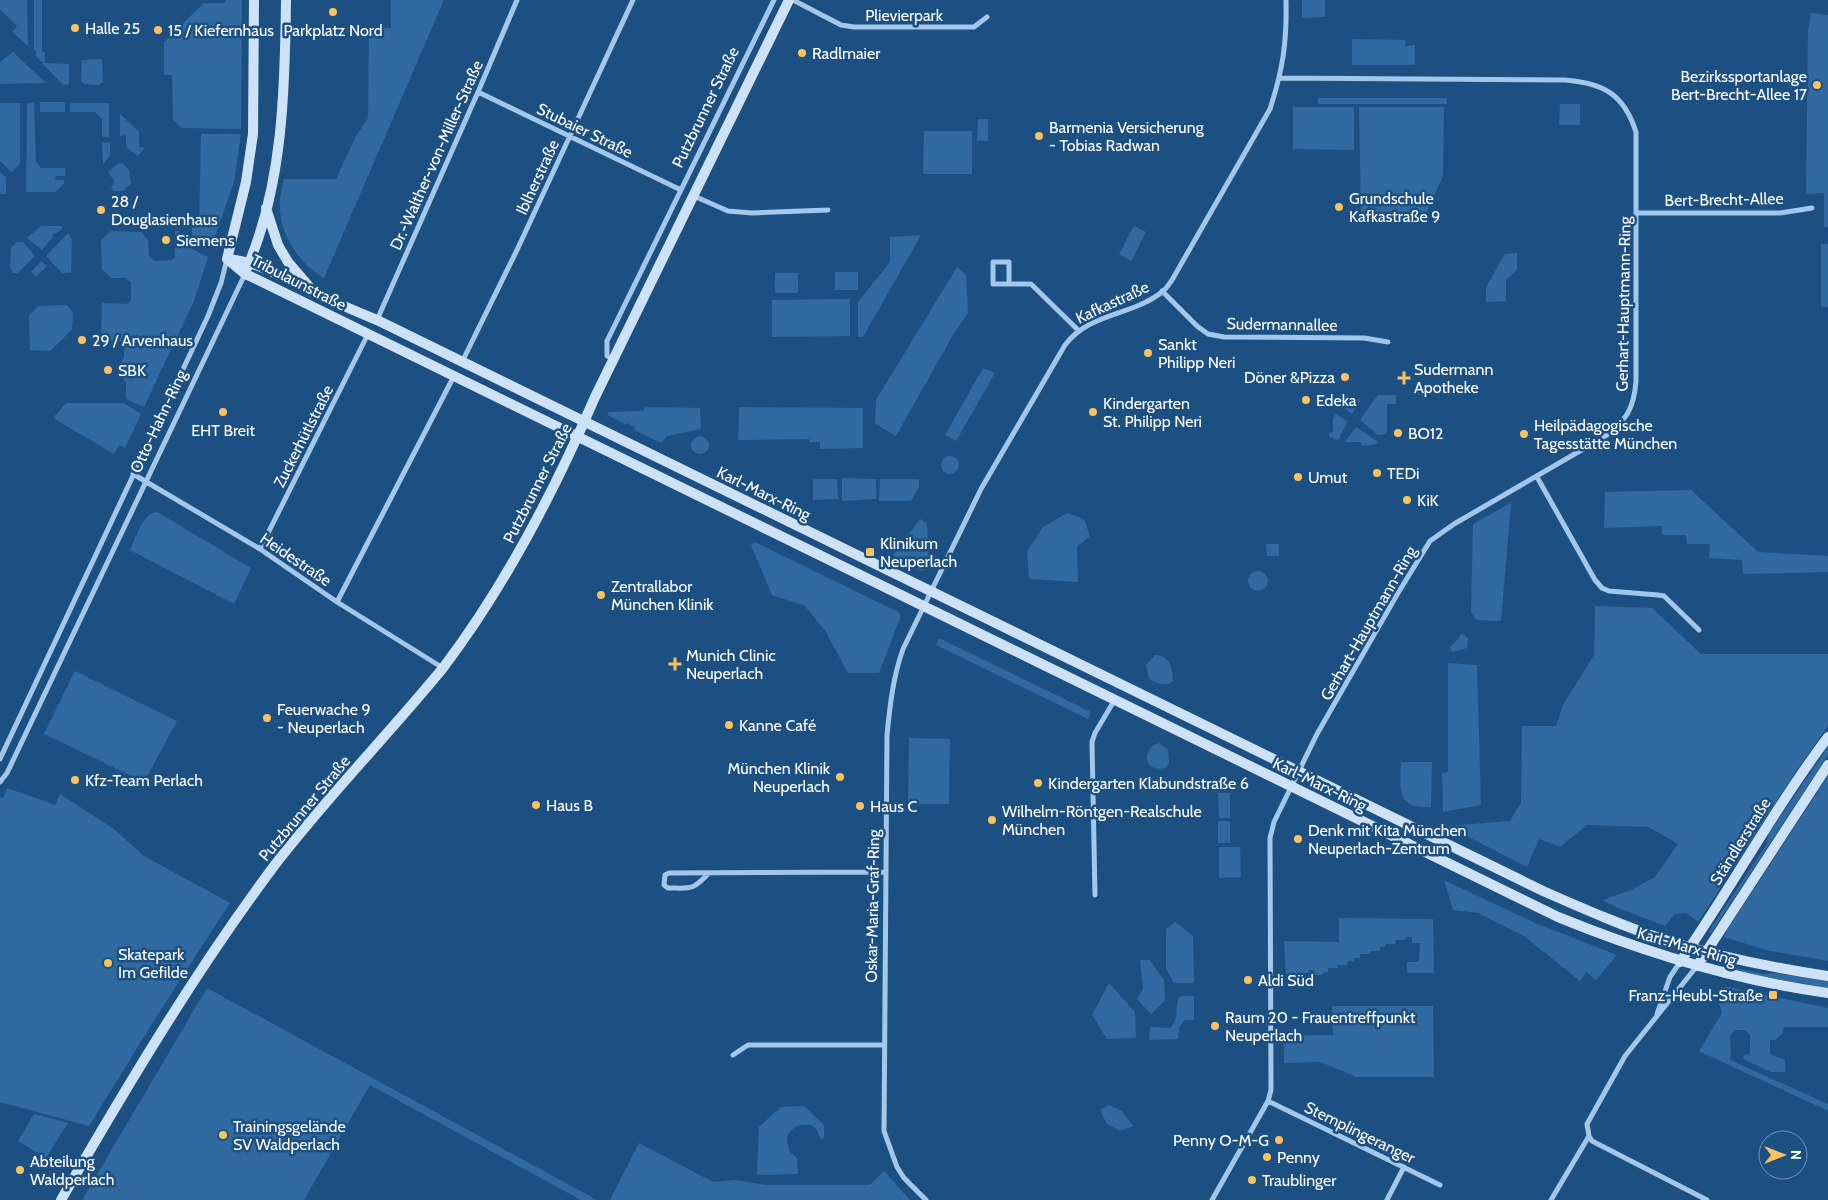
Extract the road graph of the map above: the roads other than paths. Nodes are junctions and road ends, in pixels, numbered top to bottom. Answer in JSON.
{"nodes":[{"id":1,"x":254,"y":0,"type":"edge"},
{"id":2,"x":286,"y":0,"type":"edge"},
{"id":3,"x":517,"y":0,"type":"edge"},
{"id":4,"x":633,"y":0,"type":"edge"},
{"id":5,"x":774,"y":0,"type":"edge"},
{"id":6,"x":789,"y":0,"type":"edge"},
{"id":7,"x":793,"y":0,"type":"edge"},
{"id":8,"x":1286,"y":0,"type":"edge"},
{"id":9,"x":987,"y":17,"type":"dead end"},
{"id":10,"x":1280,"y":78,"type":"junction"},
{"id":11,"x":478,"y":92,"type":"junction"},
{"id":12,"x":570,"y":136,"type":"junction"},
{"id":13,"x":681,"y":190,"type":"junction"},
{"id":14,"x":694,"y":196,"type":"junction"},
{"id":15,"x":266,"y":208,"type":"junction"},
{"id":16,"x":1812,"y":208,"type":"dead end"},
{"id":17,"x":828,"y":210,"type":"dead end"},
{"id":18,"x":1636,"y":214,"type":"junction"},
{"id":19,"x":227,"y":259,"type":"junction"},
{"id":20,"x":250,"y":262,"type":"junction"},
{"id":21,"x":245,"y":274,"type":"junction"},
{"id":22,"x":1010,"y":283,"type":"junction"},
{"id":23,"x":1162,"y":291,"type":"junction"},
{"id":24,"x":314,"y":292,"type":"junction"},
{"id":25,"x":377,"y":320,"type":"junction"},
{"id":26,"x":1078,"y":330,"type":"junction"},
{"id":27,"x":368,"y":334,"type":"junction"},
{"id":28,"x":1388,"y":342,"type":"dead end"},
{"id":29,"x":614,"y":359,"type":"junction"},
{"id":30,"x":462,"y":362,"type":"junction"},
{"id":31,"x":454,"y":376,"type":"junction"},
{"id":32,"x":584,"y":423,"type":"junction"},
{"id":33,"x":578,"y":437,"type":"junction"},
{"id":34,"x":133,"y":474,"type":"junction"},
{"id":35,"x":1537,"y":477,"type":"junction"},
{"id":36,"x":146,"y":481,"type":"junction"},
{"id":37,"x":260,"y":550,"type":"junction"},
{"id":38,"x":932,"y":591,"type":"junction"},
{"id":39,"x":337,"y":602,"type":"junction"},
{"id":40,"x":924,"y":606,"type":"junction"},
{"id":41,"x":1699,"y":630,"type":"dead end"},
{"id":42,"x":443,"y":668,"type":"junction"},
{"id":43,"x":1114,"y":701,"type":"junction"},
{"id":44,"x":1828,"y":737,"type":"edge"},
{"id":45,"x":0,"y":759,"type":"edge"},
{"id":46,"x":1828,"y":765,"type":"edge"},
{"id":47,"x":1299,"y":771,"type":"junction"},
{"id":48,"x":7,"y":773,"type":"junction"},
{"id":49,"x":0,"y":775,"type":"edge"},
{"id":50,"x":0,"y":782,"type":"edge"},
{"id":51,"x":1292,"y":786,"type":"junction"},
{"id":52,"x":885,"y":872,"type":"junction"},
{"id":53,"x":709,"y":873,"type":"junction"},
{"id":54,"x":1095,"y":895,"type":"dead end"},
{"id":55,"x":1690,"y":947,"type":"junction"},
{"id":56,"x":1705,"y":951,"type":"junction"},
{"id":57,"x":1680,"y":962,"type":"junction"},
{"id":58,"x":1697,"y":966,"type":"junction"},
{"id":59,"x":1828,"y":976,"type":"edge"},
{"id":60,"x":1828,"y":993,"type":"edge"},
{"id":61,"x":1656,"y":1016,"type":"junction"},
{"id":62,"x":883,"y":1045,"type":"junction"},
{"id":63,"x":733,"y":1055,"type":"dead end"},
{"id":64,"x":1268,"y":1101,"type":"junction"},
{"id":65,"x":1589,"y":1136,"type":"junction"},
{"id":66,"x":1404,"y":1167,"type":"junction"},
{"id":67,"x":1440,"y":1185,"type":"dead end"},
{"id":68,"x":61,"y":1200,"type":"edge"},
{"id":69,"x":926,"y":1200,"type":"edge"},
{"id":70,"x":1212,"y":1200,"type":"edge"},
{"id":71,"x":1387,"y":1200,"type":"edge"},
{"id":72,"x":1551,"y":1200,"type":"edge"},
{"id":73,"x":1707,"y":1200,"type":"edge"}],
"edges":[{"from":1,"to":19,"type":"main road","name":"Otto-Hahn-Ring"},
{"from":2,"to":15,"type":"main road","name":"Otto-Hahn-Ring"},
{"from":3,"to":11,"type":"street","name":"Dr.-Walther-von-Miller-Straße"},
{"from":4,"to":12,"type":"street","name":"Iblherstraße"},
{"from":5,"to":13,"type":"street","name":"Putzbrunner Straße"},
{"from":6,"to":14,"type":"main road","name":"Putzbrunner Straße"},
{"from":7,"to":9,"type":"street","name":"Plievierpark"},
{"from":8,"to":10,"type":"street","name":"Kafkastraße"},
{"from":10,"to":18,"type":"street","name":"Gerhart-Hauptmann-Ring"},
{"from":10,"to":23,"type":"street","name":"Kafkastraße"},
{"from":11,"to":12,"type":"street","name":"Stubaier Straße"},
{"from":11,"to":25,"type":"street","name":"Dr.-Walther-von-Miller-Straße"},
{"from":12,"to":13,"type":"street","name":"Stubaier Straße"},
{"from":12,"to":30,"type":"street","name":"Iblherstraße"},
{"from":13,"to":29,"type":"street","name":"Putzbrunner Straße"},
{"from":14,"to":17,"type":"street"},
{"from":14,"to":29,"type":"main road","name":"Putzbrunner Straße"},
{"from":15,"to":20,"type":"main road","name":"Otto-Hahn-Ring"},
{"from":15,"to":24,"type":"main road"},
{"from":16,"to":18,"type":"street","name":"Bert-Brecht-Allee"},
{"from":18,"to":35,"type":"street","name":"Gerhart-Hauptmann-Ring"},
{"from":19,"to":20,"type":"main road","name":"Tribulaunstraße"},
{"from":19,"to":21,"type":"main road","name":"Tribulaunstraße"},
{"from":19,"to":34,"type":"street","name":"Otto-Hahn-Ring"},
{"from":20,"to":21,"type":"main road","name":"Otto-Hahn-Ring"},
{"from":20,"to":24,"type":"main road","name":"Tribulaunstraße"},
{"from":21,"to":27,"type":"main road","name":"Tribulaunstraße"},
{"from":21,"to":36,"type":"street","name":"Otto-Hahn-Ring"},
{"from":22,"to":22,"type":"street"},
{"from":22,"to":26,"type":"street"},
{"from":23,"to":26,"type":"street","name":"Kafkastraße"},
{"from":23,"to":28,"type":"street","name":"Sudermannallee"},
{"from":24,"to":25,"type":"main road","name":"Tribulaunstraße"},
{"from":25,"to":30,"type":"main road","name":"Tribulaunstraße"},
{"from":26,"to":38,"type":"street","name":"Kafkastraße"},
{"from":27,"to":31,"type":"main road","name":"Tribulaunstraße"},
{"from":27,"to":37,"type":"street","name":"Zuckerhütlstraße"},
{"from":29,"to":32,"type":"main road","name":"Putzbrunner Straße"},
{"from":30,"to":32,"type":"main road","name":"Tribulaunstraße"},
{"from":31,"to":33,"type":"main road","name":"Tribulaunstraße"},
{"from":31,"to":39,"type":"street"},
{"from":32,"to":33,"type":"main road","name":"Putzbrunner Straße"},
{"from":32,"to":38,"type":"main road","name":"Karl-Marx-Ring"},
{"from":33,"to":40,"type":"main road","name":"Karl-Marx-Ring"},
{"from":33,"to":42,"type":"main road","name":"Putzbrunner Straße"},
{"from":34,"to":36,"type":"street","name":"Heidestraße"},
{"from":34,"to":45,"type":"street","name":"Otto-Hahn-Ring"},
{"from":35,"to":41,"type":"street"},
{"from":35,"to":47,"type":"street","name":"Gerhart-Hauptmann-Ring"},
{"from":36,"to":37,"type":"street","name":"Heidestraße"},
{"from":36,"to":48,"type":"street","name":"Otto-Hahn-Ring"},
{"from":37,"to":39,"type":"street","name":"Heidestraße"},
{"from":38,"to":40,"type":"street"},
{"from":38,"to":47,"type":"main road","name":"Karl-Marx-Ring"},
{"from":39,"to":42,"type":"street","name":"Heidestraße"},
{"from":40,"to":43,"type":"main road","name":"Karl-Marx-Ring"},
{"from":40,"to":52,"type":"street","name":"Oskar-Maria-Graf-Ring"},
{"from":42,"to":68,"type":"main road","name":"Putzbrunner Straße"},
{"from":43,"to":51,"type":"main road","name":"Karl-Marx-Ring"},
{"from":43,"to":54,"type":"street"},
{"from":44,"to":55,"type":"main road","name":"Ständlerstraße"},
{"from":46,"to":56,"type":"main road","name":"Ständlerstraße"},
{"from":47,"to":51,"type":"street"},
{"from":47,"to":55,"type":"main road","name":"Karl-Marx-Ring"},
{"from":48,"to":49,"type":"street"},
{"from":48,"to":50,"type":"street","name":"Otto-Hahn-Ring"},
{"from":51,"to":57,"type":"main road","name":"Karl-Marx-Ring"},
{"from":51,"to":64,"type":"street"},
{"from":52,"to":53,"type":"street"},
{"from":52,"to":62,"type":"street","name":"Oskar-Maria-Graf-Ring"},
{"from":53,"to":53,"type":"street"},
{"from":55,"to":56,"type":"main road","name":"Karl-Marx-Ring"},
{"from":55,"to":57,"type":"main road","name":"Ständlerstraße"},
{"from":56,"to":58,"type":"main road","name":"Ständlerstraße"},
{"from":56,"to":59,"type":"main road","name":"Karl-Marx-Ring"},
{"from":57,"to":58,"type":"main road","name":"Karl-Marx-Ring"},
{"from":57,"to":61,"type":"street"},
{"from":58,"to":60,"type":"main road","name":"Karl-Marx-Ring"},
{"from":58,"to":61,"type":"street"},
{"from":61,"to":65,"type":"street"},
{"from":62,"to":63,"type":"street"},
{"from":62,"to":69,"type":"street","name":"Oskar-Maria-Graf-Ring"},
{"from":64,"to":66,"type":"street","name":"Stemplingeranger"},
{"from":64,"to":70,"type":"street"},
{"from":65,"to":72,"type":"street"},
{"from":65,"to":73,"type":"street"},
{"from":66,"to":67,"type":"street","name":"Stemplingeranger"},
{"from":66,"to":71,"type":"street"}]}
